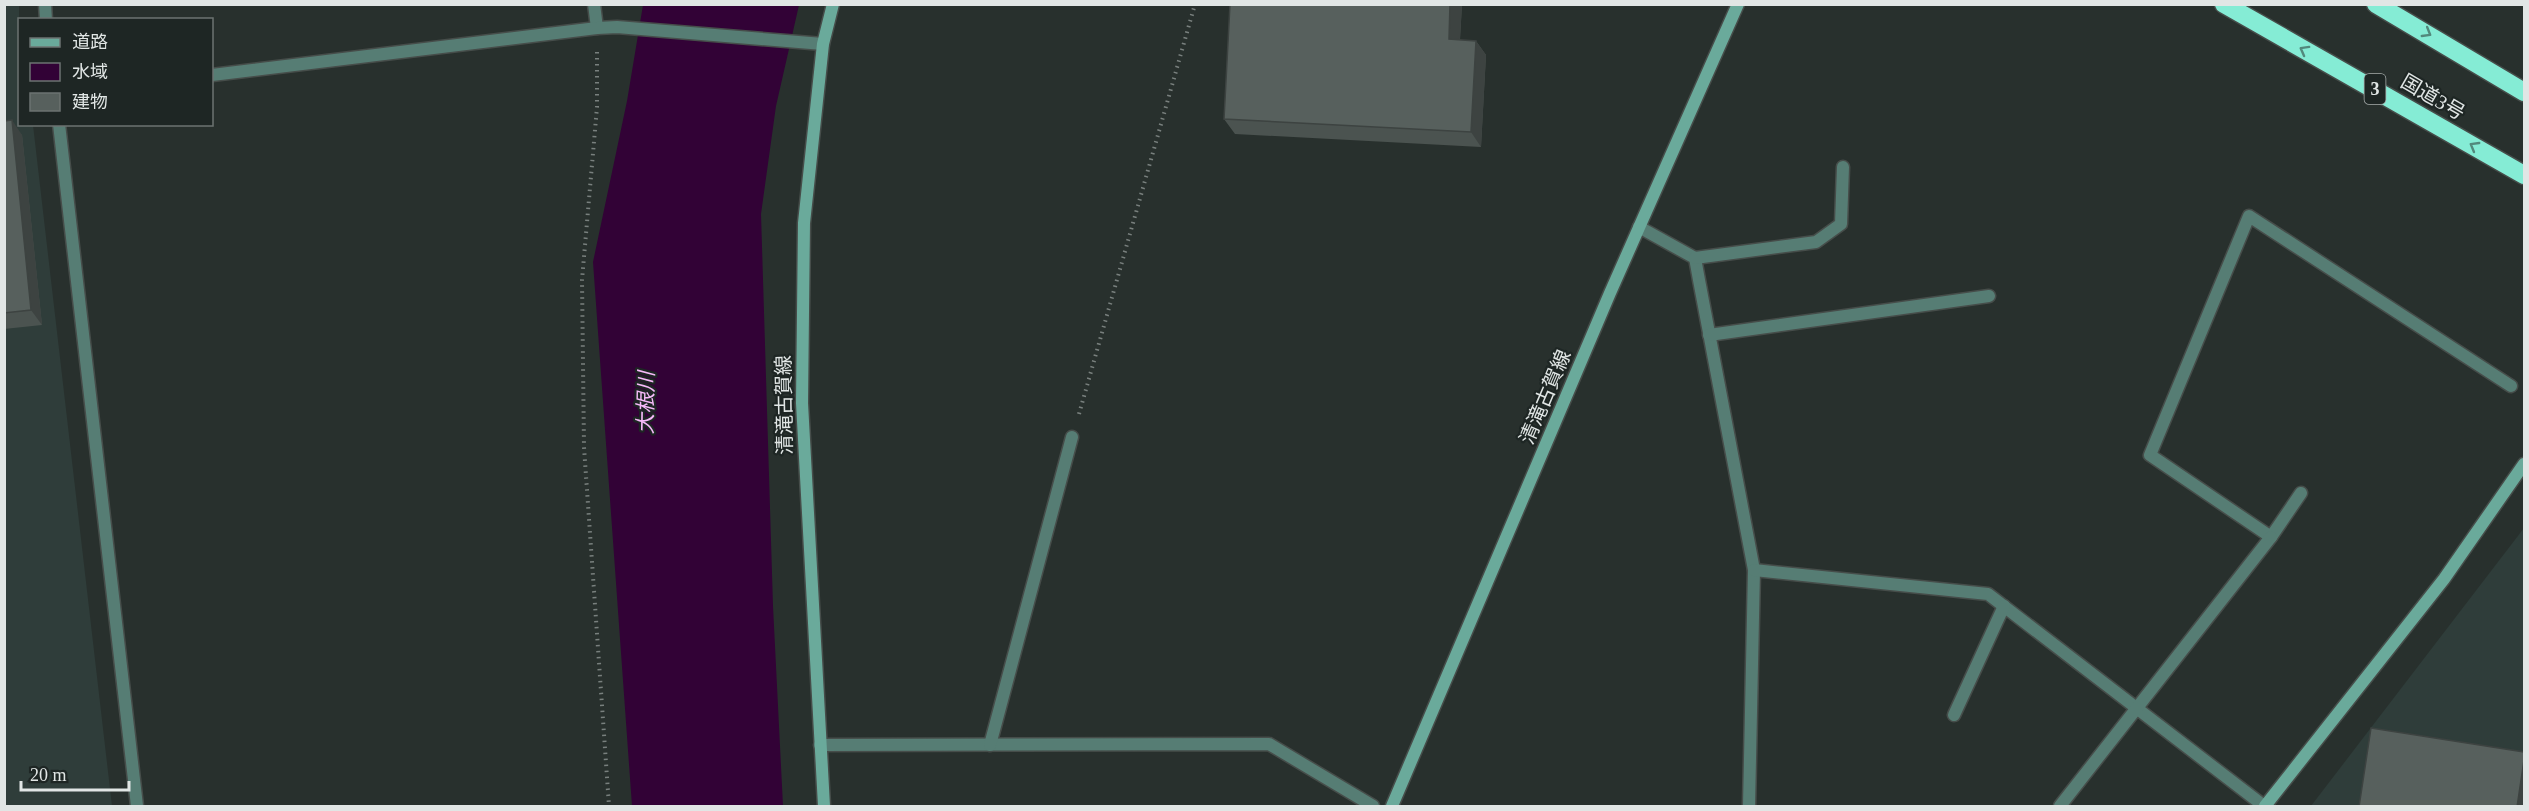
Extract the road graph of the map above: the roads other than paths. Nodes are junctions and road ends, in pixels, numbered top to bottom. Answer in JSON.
{"nodes":[{"id":1,"x":594,"y":4,"type":"edge"},
{"id":2,"x":834,"y":4,"type":"edge"},
{"id":3,"x":1737,"y":4,"type":"edge"},
{"id":4,"x":2224,"y":4,"type":"edge"},
{"id":5,"x":2376,"y":4,"type":"edge"},
{"id":6,"x":597,"y":28,"type":"junction"},
{"id":7,"x":823,"y":44,"type":"junction"},
{"id":8,"x":213,"y":75,"type":"edge"},
{"id":9,"x":2524,"y":92,"type":"edge"},
{"id":10,"x":59,"y":126,"type":"edge"},
{"id":11,"x":1843,"y":167,"type":"dead end"},
{"id":12,"x":2524,"y":175,"type":"edge"},
{"id":13,"x":1639,"y":227,"type":"junction"},
{"id":14,"x":1695,"y":258,"type":"junction"},
{"id":15,"x":1989,"y":296,"type":"dead end"},
{"id":16,"x":1709,"y":335,"type":"junction"},
{"id":17,"x":2511,"y":386,"type":"dead end"},
{"id":18,"x":1072,"y":438,"type":"road end"},
{"id":19,"x":2524,"y":464,"type":"edge"},
{"id":20,"x":2301,"y":494,"type":"dead end"},
{"id":21,"x":2271,"y":537,"type":"junction"},
{"id":22,"x":1754,"y":570,"type":"junction"},
{"id":23,"x":2004,"y":606,"type":"junction"},
{"id":24,"x":2137,"y":709,"type":"junction"},
{"id":25,"x":1954,"y":715,"type":"dead end"},
{"id":26,"x":820,"y":745,"type":"junction"},
{"id":27,"x":990,"y":745,"type":"junction"},
{"id":28,"x":137,"y":807,"type":"edge"},
{"id":29,"x":824,"y":807,"type":"edge"},
{"id":30,"x":1372,"y":807,"type":"edge"},
{"id":31,"x":1392,"y":807,"type":"edge"},
{"id":32,"x":1749,"y":807,"type":"edge"},
{"id":33,"x":2060,"y":807,"type":"edge"},
{"id":34,"x":2264,"y":807,"type":"edge"}],
"edges":[{"from":1,"to":6,"type":"street"},
{"from":2,"to":7,"type":"main road","name":"清滝古賀線"},
{"from":3,"to":13,"type":"main road","name":"清滝古賀線"},
{"from":12,"to":4,"type":"highway","name":"国道3号","number":"3","one_way":true},
{"from":5,"to":9,"type":"highway","one_way":true},
{"from":6,"to":7,"type":"street"},
{"from":6,"to":8,"type":"street"},
{"from":7,"to":26,"type":"main road","name":"清滝古賀線"},
{"from":10,"to":28,"type":"street"},
{"from":11,"to":14,"type":"street"},
{"from":13,"to":14,"type":"street"},
{"from":13,"to":31,"type":"main road","name":"清滝古賀線"},
{"from":14,"to":16,"type":"street"},
{"from":15,"to":16,"type":"street"},
{"from":16,"to":22,"type":"street"},
{"from":17,"to":21,"type":"street"},
{"from":18,"to":27,"type":"street"},
{"from":19,"to":34,"type":"main road"},
{"from":20,"to":21,"type":"street"},
{"from":21,"to":24,"type":"street"},
{"from":22,"to":23,"type":"street"},
{"from":22,"to":32,"type":"street"},
{"from":23,"to":24,"type":"street"},
{"from":23,"to":25,"type":"street"},
{"from":24,"to":33,"type":"street"},
{"from":24,"to":34,"type":"street"},
{"from":26,"to":27,"type":"street"},
{"from":26,"to":29,"type":"main road","name":"清滝古賀線"},
{"from":27,"to":30,"type":"street"}]}
